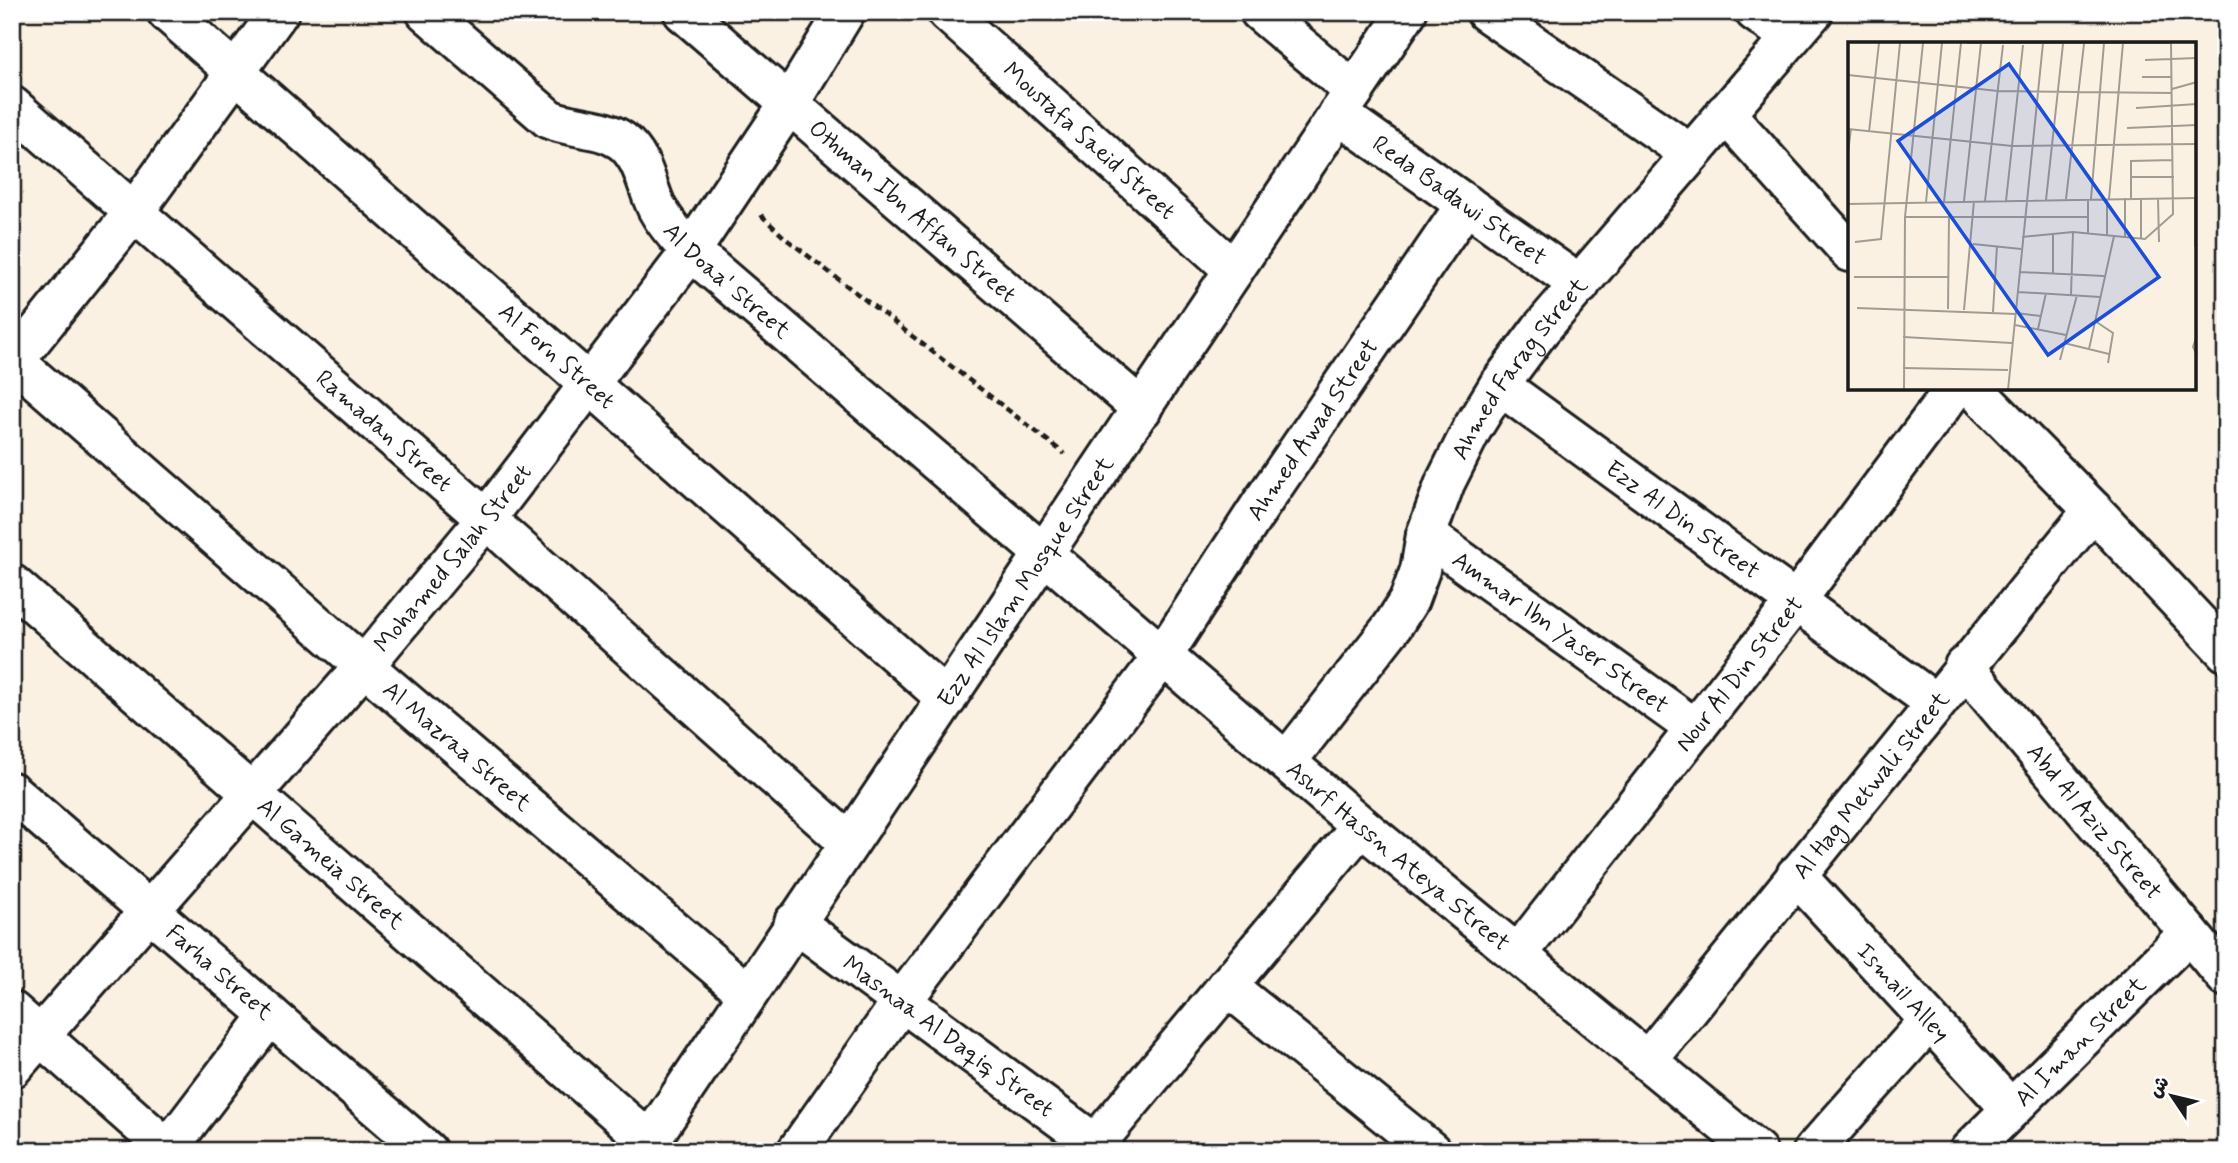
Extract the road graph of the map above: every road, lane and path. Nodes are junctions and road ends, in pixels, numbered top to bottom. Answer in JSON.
{"nodes":[{"id":1,"x":167,"y":12,"type":"edge"},
{"id":2,"x":279,"y":12,"type":"edge"},
{"id":3,"x":426,"y":12,"type":"edge"},
{"id":4,"x":683,"y":12,"type":"edge"},
{"id":5,"x":845,"y":12,"type":"edge"},
{"id":6,"x":947,"y":12,"type":"edge"},
{"id":7,"x":1260,"y":12,"type":"edge"},
{"id":8,"x":1407,"y":12,"type":"edge"},
{"id":9,"x":1486,"y":12,"type":"edge"},
{"id":10,"x":1755,"y":12,"type":"edge"},
{"id":11,"x":1802,"y":25,"type":"edge"},
{"id":12,"x":236,"y":72,"type":"junction"},
{"id":13,"x":1346,"y":102,"type":"junction"},
{"id":14,"x":789,"y":104,"type":"junction"},
{"id":15,"x":12,"y":106,"type":"edge"},
{"id":16,"x":1725,"y":113,"type":"junction"},
{"id":17,"x":1691,"y":154,"type":"junction"},
{"id":18,"x":733,"y":187,"type":"junction"},
{"id":19,"x":1466,"y":204,"type":"junction"},
{"id":20,"x":134,"y":212,"type":"junction"},
{"id":21,"x":1848,"y":250,"type":"edge"},
{"id":22,"x":691,"y":251,"type":"junction"},
{"id":23,"x":1234,"y":270,"type":"junction"},
{"id":24,"x":1580,"y":285,"type":"junction"},
{"id":25,"x":13,"y":361,"type":"edge"},
{"id":26,"x":590,"y":385,"type":"junction"},
{"id":27,"x":1499,"y":385,"type":"junction"},
{"id":28,"x":1954,"y":390,"type":"edge"},
{"id":29,"x":1975,"y":390,"type":"edge"},
{"id":30,"x":1142,"y":409,"type":"junction"},
{"id":31,"x":1097,"y":478,"type":"junction"},
{"id":32,"x":2094,"y":510,"type":"junction"},
{"id":33,"x":486,"y":519,"type":"junction"},
{"id":34,"x":1426,"y":535,"type":"junction"},
{"id":35,"x":1045,"y":556,"type":"junction"},
{"id":36,"x":12,"y":584,"type":"edge"},
{"id":37,"x":1796,"y":601,"type":"junction"},
{"id":38,"x":2226,"y":652,"type":"edge"},
{"id":39,"x":1162,"y":657,"type":"junction"},
{"id":40,"x":364,"y":666,"type":"junction"},
{"id":41,"x":1964,"y":666,"type":"junction"},
{"id":42,"x":947,"y":699,"type":"junction"},
{"id":43,"x":1934,"y":702,"type":"junction"},
{"id":44,"x":1696,"y":729,"type":"junction"},
{"id":45,"x":1287,"y":761,"type":"junction"},
{"id":46,"x":12,"y":792,"type":"edge"},
{"id":47,"x":252,"y":793,"type":"junction"},
{"id":48,"x":1362,"y":826,"type":"junction"},
{"id":49,"x":848,"y":842,"type":"junction"},
{"id":50,"x":1796,"y":875,"type":"junction"},
{"id":51,"x":150,"y":911,"type":"junction"},
{"id":52,"x":794,"y":922,"type":"junction"},
{"id":53,"x":2189,"y":933,"type":"junction"},
{"id":54,"x":1518,"y":954,"type":"junction"},
{"id":55,"x":2226,"y":977,"type":"edge"},
{"id":56,"x":1227,"y":986,"type":"junction"},
{"id":57,"x":747,"y":993,"type":"junction"},
{"id":58,"x":902,"y":1001,"type":"junction"},
{"id":59,"x":12,"y":1011,"type":"edge"},
{"id":60,"x":270,"y":1015,"type":"junction"},
{"id":61,"x":1929,"y":1021,"type":"junction"},
{"id":62,"x":41,"y":1036,"type":"junction"},
{"id":63,"x":1648,"y":1060,"type":"junction"},
{"id":64,"x":12,"y":1068,"type":"edge"},
{"id":65,"x":2011,"y":1110,"type":"junction"},
{"id":66,"x":646,"y":1146,"type":"edge"},
{"id":67,"x":1100,"y":1147,"type":"edge"},
{"id":68,"x":169,"y":1150,"type":"edge"},
{"id":69,"x":426,"y":1150,"type":"edge"},
{"id":70,"x":797,"y":1151,"type":"edge"},
{"id":71,"x":1430,"y":1151,"type":"edge"},
{"id":72,"x":1757,"y":1151,"type":"edge"},
{"id":73,"x":1813,"y":1151,"type":"edge"},
{"id":74,"x":1969,"y":1151,"type":"edge"}],
"edges":[{"from":1,"to":12,"type":"street","name":"Al Forn Street"},
{"from":2,"to":12,"type":"street"},
{"from":3,"to":22,"type":"street","name":"Al Doaa' Street"},
{"from":4,"to":14,"type":"street","name":"Othman Ibn Affan Street"},
{"from":5,"to":14,"type":"street","name":"Mohamed Salah Street"},
{"from":6,"to":23,"type":"street","name":"Moustafa Saeid Street"},
{"from":7,"to":13,"type":"street","name":"Reda Badawi Street"},
{"from":8,"to":13,"type":"street","name":"Ezz Al Islam Mosque Street"},
{"from":9,"to":17,"type":"street"},
{"from":10,"to":11,"type":"street"},
{"from":11,"to":16,"type":"street","name":"Ahmed Farag Street"},
{"from":12,"to":20,"type":"street"},
{"from":12,"to":26,"type":"street","name":"Al Forn Street"},
{"from":13,"to":19,"type":"street","name":"Reda Badawi Street"},
{"from":13,"to":23,"type":"street","name":"Ezz Al Islam Mosque Street"},
{"from":14,"to":18,"type":"street","name":"Mohamed Salah Street"},
{"from":14,"to":30,"type":"street","name":"Othman Ibn Affan Street"},
{"from":15,"to":20,"type":"street","name":"Ramadan Street"},
{"from":16,"to":17,"type":"street","name":"Ahmed Farag Street"},
{"from":16,"to":21,"type":"street"},
{"from":17,"to":24,"type":"street","name":"Ahmed Farag Street"},
{"from":18,"to":22,"type":"street","name":"Mohamed Salah Street"},
{"from":18,"to":31,"type":"path"},
{"from":19,"to":24,"type":"street","name":"Reda Badawi Street"},
{"from":19,"to":39,"type":"street","name":"Ahmed Awad Street"},
{"from":20,"to":25,"type":"street"},
{"from":20,"to":33,"type":"street","name":"Ramadan Street"},
{"from":22,"to":26,"type":"street","name":"Mohamed Salah Street"},
{"from":22,"to":35,"type":"street","name":"Al Doaa' Street"},
{"from":23,"to":30,"type":"street","name":"Ezz Al Islam Mosque Street"},
{"from":24,"to":27,"type":"street","name":"Ahmed Farag Street"},
{"from":25,"to":40,"type":"street","name":"Al Mazraa Street"},
{"from":26,"to":33,"type":"street","name":"Mohamed Salah Street"},
{"from":26,"to":42,"type":"street","name":"Al Forn Street"},
{"from":27,"to":34,"type":"street","name":"Ahmed Farag Street"},
{"from":27,"to":37,"type":"street","name":"Ezz Al Din Street"},
{"from":28,"to":37,"type":"street","name":"Nour Al Din Street"},
{"from":29,"to":32,"type":"street"},
{"from":30,"to":31,"type":"street","name":"Ezz Al Islam Mosque Street"},
{"from":31,"to":35,"type":"street","name":"Ezz Al Islam Mosque Street"},
{"from":32,"to":38,"type":"street"},
{"from":32,"to":41,"type":"street","name":"Al Hag Metwali Street"},
{"from":33,"to":40,"type":"street","name":"Mohamed Salah Street"},
{"from":33,"to":49,"type":"street","name":"Ramadan Street"},
{"from":34,"to":44,"type":"street","name":"Ammar Ibn Yaser Street"},
{"from":34,"to":45,"type":"street","name":"Ahmed Farag Street"},
{"from":35,"to":39,"type":"street","name":"Ashrf Hassn Ateya Street"},
{"from":35,"to":42,"type":"street","name":"Ezz Al Islam Mosque Street"},
{"from":36,"to":47,"type":"street","name":"Al Gameia Street"},
{"from":37,"to":43,"type":"street","name":"Ezz Al Din Street"},
{"from":37,"to":44,"type":"street","name":"Nour Al Din Street"},
{"from":39,"to":45,"type":"street","name":"Ashrf Hassn Ateya Street"},
{"from":39,"to":58,"type":"street","name":"Ahmed Awad Street"},
{"from":40,"to":47,"type":"street","name":"Mohamed Salah Street"},
{"from":40,"to":57,"type":"street","name":"Al Mazraa Street"},
{"from":41,"to":43,"type":"street","name":"Al Hag Metwali Street"},
{"from":41,"to":53,"type":"street","name":"Abd Al Aziz Street"},
{"from":42,"to":49,"type":"street","name":"Ezz Al Islam Mosque Street"},
{"from":43,"to":50,"type":"street","name":"Al Hag Metwali Street"},
{"from":44,"to":54,"type":"street","name":"Nour Al Din Street"},
{"from":45,"to":48,"type":"street","name":"Ashrf Hassn Ateya Street"},
{"from":46,"to":51,"type":"street","name":"Farha Street"},
{"from":47,"to":51,"type":"street","name":"Mohamed Salah Street"},
{"from":47,"to":66,"type":"street","name":"Al Gameia Street"},
{"from":48,"to":54,"type":"street","name":"Ashrf Hassn Ateya Street"},
{"from":48,"to":56,"type":"street"},
{"from":49,"to":52,"type":"street","name":"Ezz Al Islam Mosque Street"},
{"from":50,"to":61,"type":"street","name":"Ismail Alley"},
{"from":50,"to":63,"type":"street","name":"Al Hag Metwali Street"},
{"from":51,"to":60,"type":"street","name":"Farha Street"},
{"from":51,"to":62,"type":"street","name":"Mohamed Salah Street"},
{"from":52,"to":57,"type":"street","name":"Ezz Al Islam Mosque Street"},
{"from":52,"to":58,"type":"street","name":"Masnaa Al Daqiq Street"},
{"from":53,"to":55,"type":"street","name":"Abd Al Aziz Street"},
{"from":53,"to":65,"type":"street","name":"Al Iman Street"},
{"from":54,"to":63,"type":"street","name":"Ashrf Hassn Ateya Street"},
{"from":56,"to":67,"type":"street"},
{"from":56,"to":71,"type":"street"},
{"from":57,"to":66,"type":"street","name":"Ezz Al Islam Mosque Street"},
{"from":58,"to":67,"type":"street","name":"Masnaa Al Daqiq Street"},
{"from":58,"to":70,"type":"street","name":"Ahmed Awad Street"},
{"from":59,"to":62,"type":"street"},
{"from":60,"to":68,"type":"street"},
{"from":60,"to":69,"type":"street","name":"Farha Street"},
{"from":61,"to":65,"type":"street","name":"Ismail Alley"},
{"from":61,"to":73,"type":"street"},
{"from":62,"to":64,"type":"street","name":"Mohamed Salah Street"},
{"from":62,"to":68,"type":"street"},
{"from":63,"to":72,"type":"street","name":"Ashrf Hassn Ateya Street"},
{"from":65,"to":74,"type":"street","name":"Al Iman Street"}]}
